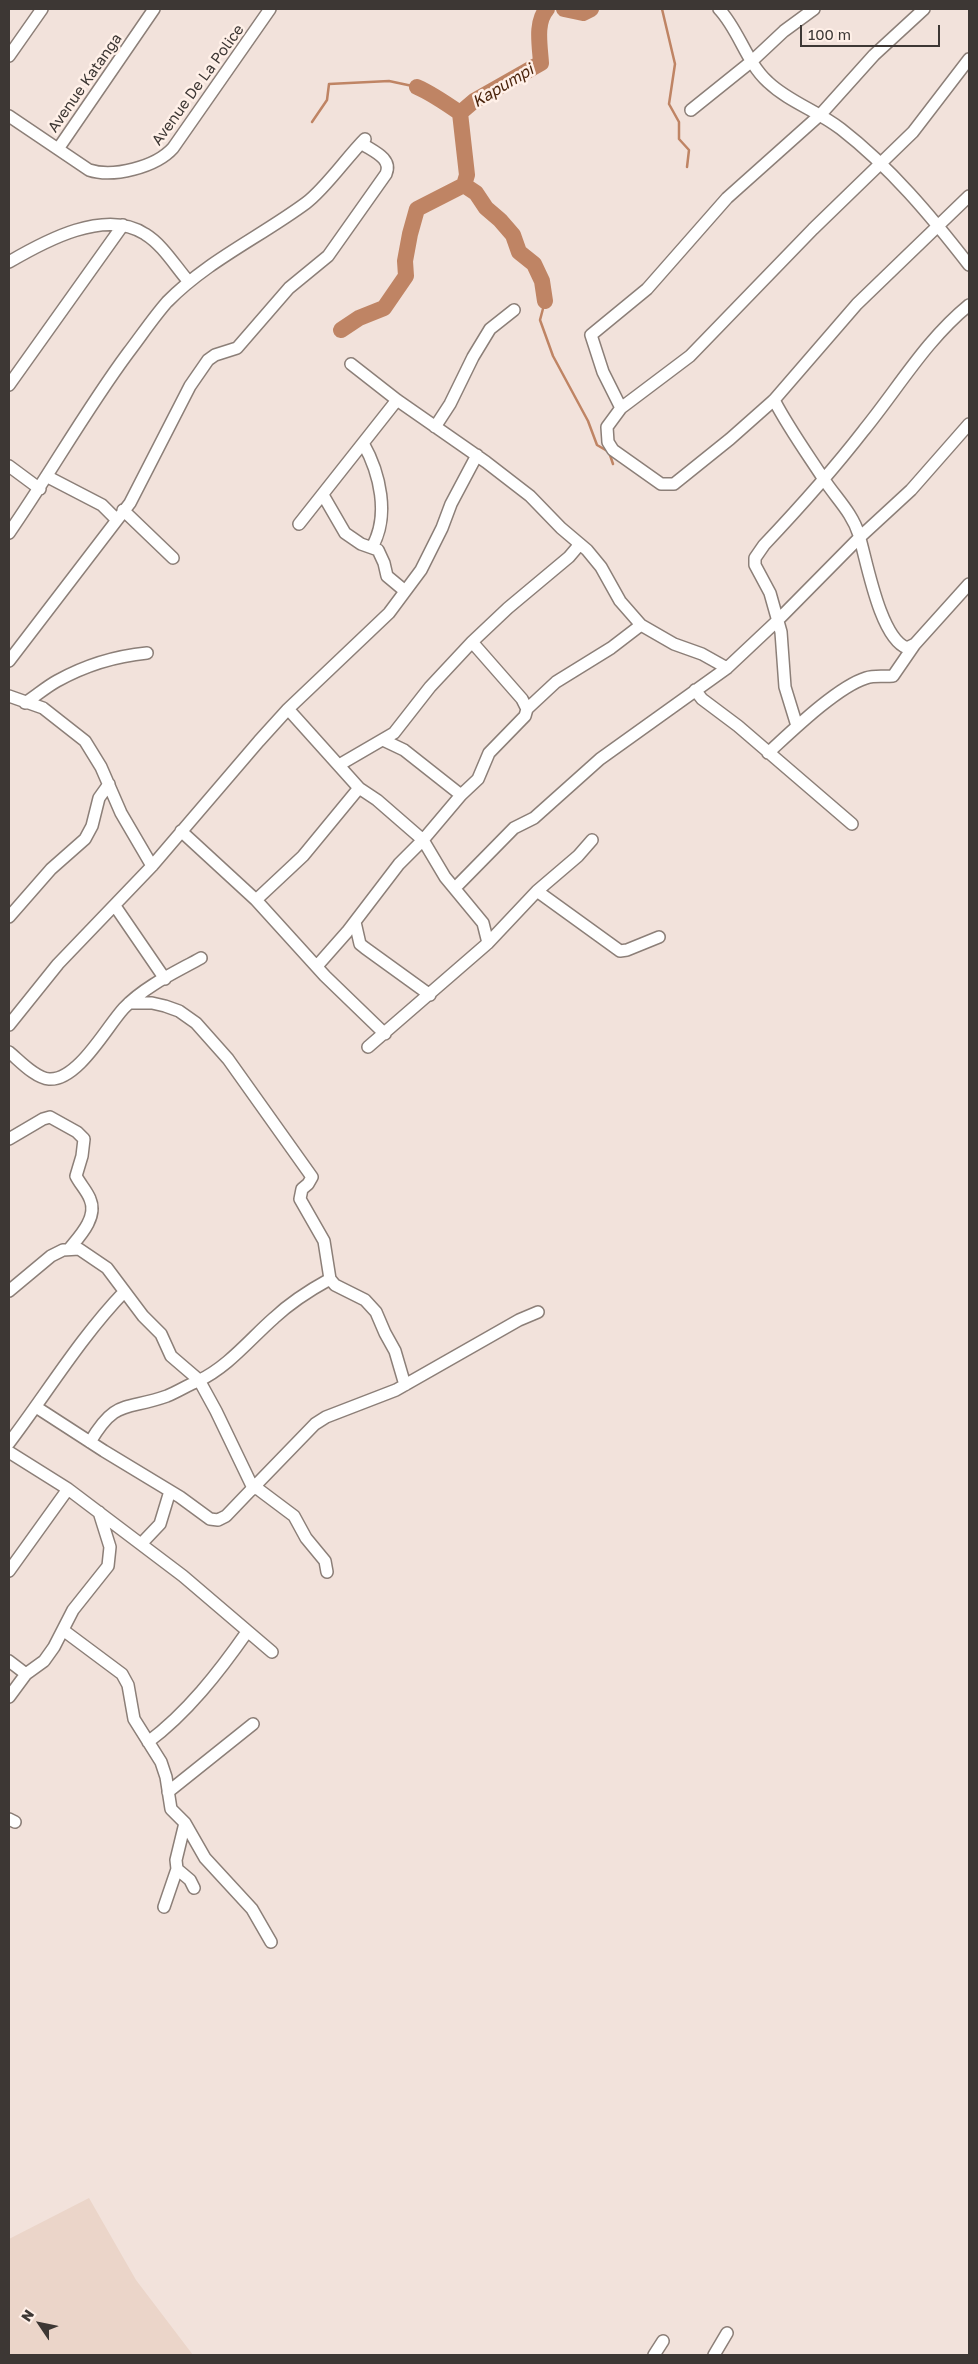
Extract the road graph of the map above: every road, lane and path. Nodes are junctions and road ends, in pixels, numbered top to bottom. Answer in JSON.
{"nodes":[{"id":1,"x":42,"y":9,"type":"edge"},
{"id":2,"x":154,"y":9,"type":"edge"},
{"id":3,"x":270,"y":9,"type":"edge"},
{"id":4,"x":719,"y":9,"type":"edge"},
{"id":5,"x":814,"y":9,"type":"edge"},
{"id":6,"x":924,"y":9,"type":"edge"},
{"id":7,"x":9,"y":56,"type":"edge"},
{"id":8,"x":969,"y":59,"type":"edge"},
{"id":9,"x":752,"y":61,"type":"junction"},
{"id":10,"x":692,"y":110,"type":"dead end"},
{"id":11,"x":821,"y":114,"type":"junction"},
{"id":12,"x":9,"y":116,"type":"edge"},
{"id":13,"x":58,"y":149,"type":"junction"},
{"id":14,"x":880,"y":165,"type":"junction"},
{"id":15,"x":969,"y":196,"type":"edge"},
{"id":16,"x":123,"y":225,"type":"junction"},
{"id":17,"x":937,"y":227,"type":"junction"},
{"id":18,"x":9,"y":262,"type":"edge"},
{"id":19,"x":969,"y":265,"type":"edge"},
{"id":20,"x":189,"y":282,"type":"junction"},
{"id":21,"x":969,"y":305,"type":"edge"},
{"id":22,"x":514,"y":310,"type":"dead end"},
{"id":23,"x":351,"y":364,"type":"dead end"},
{"id":24,"x":9,"y":385,"type":"edge"},
{"id":25,"x":397,"y":400,"type":"junction"},
{"id":26,"x":774,"y":400,"type":"junction"},
{"id":27,"x":621,"y":408,"type":"junction"},
{"id":28,"x":969,"y":424,"type":"edge"},
{"id":29,"x":435,"y":427,"type":"junction"},
{"id":30,"x":364,"y":443,"type":"junction"},
{"id":31,"x":477,"y":455,"type":"junction"},
{"id":32,"x":9,"y":466,"type":"edge"},
{"id":33,"x":48,"y":478,"type":"junction"},
{"id":34,"x":823,"y":479,"type":"junction"},
{"id":35,"x":40,"y":489,"type":"junction"},
{"id":36,"x":323,"y":495,"type":"junction"},
{"id":37,"x":120,"y":515,"type":"junction"},
{"id":38,"x":299,"y":524,"type":"dead end"},
{"id":39,"x":9,"y":533,"type":"edge"},
{"id":40,"x":860,"y":537,"type":"junction"},
{"id":41,"x":580,"y":544,"type":"junction"},
{"id":42,"x":372,"y":547,"type":"junction"},
{"id":43,"x":173,"y":558,"type":"dead end"},
{"id":44,"x":969,"y":584,"type":"edge"},
{"id":45,"x":405,"y":591,"type":"junction"},
{"id":46,"x":778,"y":621,"type":"junction"},
{"id":47,"x":641,"y":624,"type":"junction"},
{"id":48,"x":472,"y":642,"type":"junction"},
{"id":49,"x":915,"y":644,"type":"junction"},
{"id":50,"x":147,"y":653,"type":"dead end"},
{"id":51,"x":9,"y":661,"type":"edge"},
{"id":52,"x":727,"y":668,"type":"junction"},
{"id":53,"x":696,"y":690,"type":"junction"},
{"id":54,"x":9,"y":696,"type":"edge"},
{"id":55,"x":25,"y":703,"type":"junction"},
{"id":56,"x":527,"y":709,"type":"junction"},
{"id":57,"x":288,"y":710,"type":"junction"},
{"id":58,"x":797,"y":726,"type":"junction"},
{"id":59,"x":383,"y":740,"type":"junction"},
{"id":60,"x":768,"y":753,"type":"junction"},
{"id":61,"x":339,"y":765,"type":"junction"},
{"id":62,"x":109,"y":784,"type":"junction"},
{"id":63,"x":359,"y":788,"type":"junction"},
{"id":64,"x":461,"y":795,"type":"junction"},
{"id":65,"x":852,"y":824,"type":"dead end"},
{"id":66,"x":181,"y":831,"type":"junction"},
{"id":67,"x":423,"y":840,"type":"junction"},
{"id":68,"x":592,"y":840,"type":"dead end"},
{"id":69,"x":152,"y":866,"type":"junction"},
{"id":70,"x":456,"y":888,"type":"junction"},
{"id":71,"x":537,"y":890,"type":"junction"},
{"id":72,"x":256,"y":900,"type":"junction"},
{"id":73,"x":115,"y":906,"type":"junction"},
{"id":74,"x":9,"y":917,"type":"edge"},
{"id":75,"x":355,"y":922,"type":"junction"},
{"id":76,"x":659,"y":936,"type":"dead end"},
{"id":77,"x":488,"y":943,"type":"junction"},
{"id":78,"x":201,"y":958,"type":"dead end"},
{"id":79,"x":317,"y":966,"type":"junction"},
{"id":80,"x":165,"y":979,"type":"junction"},
{"id":81,"x":430,"y":995,"type":"junction"},
{"id":82,"x":129,"y":1003,"type":"junction"},
{"id":83,"x":9,"y":1025,"type":"edge"},
{"id":84,"x":385,"y":1034,"type":"junction"},
{"id":85,"x":368,"y":1047,"type":"dead end"},
{"id":86,"x":9,"y":1052,"type":"edge"},
{"id":87,"x":9,"y":1140,"type":"edge"},
{"id":88,"x":70,"y":1248,"type":"junction"},
{"id":89,"x":330,"y":1278,"type":"junction"},
{"id":90,"x":9,"y":1291,"type":"edge"},
{"id":91,"x":124,"y":1292,"type":"junction"},
{"id":92,"x":538,"y":1312,"type":"dead end"},
{"id":93,"x":199,"y":1380,"type":"junction"},
{"id":94,"x":404,"y":1385,"type":"junction"},
{"id":95,"x":36,"y":1407,"type":"junction"},
{"id":96,"x":90,"y":1442,"type":"junction"},
{"id":97,"x":9,"y":1443,"type":"edge"},
{"id":98,"x":9,"y":1452,"type":"edge"},
{"id":99,"x":253,"y":1488,"type":"junction"},
{"id":100,"x":68,"y":1489,"type":"junction"},
{"id":101,"x":170,"y":1491,"type":"junction"},
{"id":102,"x":99,"y":1512,"type":"junction"},
{"id":103,"x":141,"y":1544,"type":"junction"},
{"id":104,"x":9,"y":1571,"type":"edge"},
{"id":105,"x":327,"y":1572,"type":"dead end"},
{"id":106,"x":63,"y":1630,"type":"junction"},
{"id":107,"x":247,"y":1632,"type":"junction"},
{"id":108,"x":272,"y":1652,"type":"dead end"},
{"id":109,"x":9,"y":1661,"type":"edge"},
{"id":110,"x":26,"y":1674,"type":"junction"},
{"id":111,"x":9,"y":1697,"type":"edge"},
{"id":112,"x":254,"y":1724,"type":"dead end"},
{"id":113,"x":148,"y":1742,"type":"junction"},
{"id":114,"x":168,"y":1792,"type":"junction"},
{"id":115,"x":185,"y":1823,"type":"junction"},
{"id":116,"x":177,"y":1869,"type":"junction"},
{"id":117,"x":194,"y":1888,"type":"dead end"},
{"id":118,"x":164,"y":1907,"type":"dead end"},
{"id":119,"x":271,"y":1942,"type":"dead end"},
{"id":120,"x":727,"y":2333,"type":"dead end"},
{"id":121,"x":663,"y":2342,"type":"dead end"},
{"id":122,"x":654,"y":2355,"type":"edge"},
{"id":123,"x":714,"y":2355,"type":"edge"}],
"edges":[{"from":1,"to":7,"type":"street"},
{"from":2,"to":13,"type":"street","name":"Avenue Katanga"},
{"from":3,"to":13,"type":"street","name":"Avenue De La Police"},
{"from":4,"to":9,"type":"street"},
{"from":5,"to":9,"type":"street"},
{"from":6,"to":11,"type":"street"},
{"from":8,"to":14,"type":"street"},
{"from":9,"to":10,"type":"street"},
{"from":9,"to":11,"type":"street"},
{"from":11,"to":14,"type":"street"},
{"from":11,"to":27,"type":"street"},
{"from":12,"to":13,"type":"street","name":"Avenue De La Police"},
{"from":14,"to":17,"type":"street"},
{"from":14,"to":27,"type":"street"},
{"from":15,"to":17,"type":"street"},
{"from":16,"to":18,"type":"street"},
{"from":16,"to":20,"type":"street"},
{"from":16,"to":24,"type":"street"},
{"from":17,"to":19,"type":"street"},
{"from":17,"to":26,"type":"street"},
{"from":20,"to":33,"type":"street"},
{"from":20,"to":37,"type":"street"},
{"from":21,"to":34,"type":"street"},
{"from":22,"to":29,"type":"street"},
{"from":23,"to":25,"type":"street"},
{"from":25,"to":29,"type":"street"},
{"from":25,"to":30,"type":"street"},
{"from":26,"to":27,"type":"street"},
{"from":26,"to":34,"type":"street"},
{"from":28,"to":40,"type":"street"},
{"from":29,"to":31,"type":"street"},
{"from":30,"to":36,"type":"street"},
{"from":30,"to":42,"type":"street"},
{"from":31,"to":41,"type":"street"},
{"from":31,"to":45,"type":"street"},
{"from":32,"to":35,"type":"street"},
{"from":33,"to":35,"type":"street"},
{"from":33,"to":37,"type":"street"},
{"from":34,"to":40,"type":"street"},
{"from":34,"to":46,"type":"street"},
{"from":35,"to":39,"type":"street"},
{"from":36,"to":38,"type":"street"},
{"from":36,"to":42,"type":"street"},
{"from":37,"to":43,"type":"street"},
{"from":37,"to":51,"type":"street"},
{"from":40,"to":46,"type":"street"},
{"from":40,"to":49,"type":"street"},
{"from":41,"to":47,"type":"street"},
{"from":41,"to":48,"type":"street"},
{"from":42,"to":45,"type":"street"},
{"from":44,"to":49,"type":"street"},
{"from":45,"to":57,"type":"street"},
{"from":46,"to":52,"type":"street"},
{"from":46,"to":58,"type":"street"},
{"from":47,"to":52,"type":"street"},
{"from":47,"to":56,"type":"street"},
{"from":48,"to":56,"type":"street"},
{"from":48,"to":59,"type":"street"},
{"from":49,"to":58,"type":"street"},
{"from":50,"to":55,"type":"street"},
{"from":52,"to":53,"type":"street"},
{"from":53,"to":60,"type":"street"},
{"from":53,"to":70,"type":"street"},
{"from":54,"to":55,"type":"street"},
{"from":55,"to":62,"type":"street"},
{"from":56,"to":64,"type":"street"},
{"from":57,"to":61,"type":"street"},
{"from":57,"to":66,"type":"street"},
{"from":58,"to":60,"type":"street"},
{"from":59,"to":61,"type":"street"},
{"from":59,"to":64,"type":"street"},
{"from":60,"to":65,"type":"street"},
{"from":61,"to":63,"type":"street"},
{"from":62,"to":69,"type":"street"},
{"from":62,"to":74,"type":"street"},
{"from":63,"to":67,"type":"street"},
{"from":63,"to":72,"type":"street"},
{"from":64,"to":67,"type":"street"},
{"from":66,"to":69,"type":"street"},
{"from":66,"to":72,"type":"street"},
{"from":67,"to":70,"type":"street"},
{"from":67,"to":75,"type":"street"},
{"from":68,"to":71,"type":"street"},
{"from":69,"to":73,"type":"street"},
{"from":70,"to":77,"type":"street"},
{"from":71,"to":76,"type":"street"},
{"from":71,"to":77,"type":"street"},
{"from":72,"to":79,"type":"street"},
{"from":73,"to":80,"type":"street"},
{"from":73,"to":83,"type":"street"},
{"from":75,"to":79,"type":"street"},
{"from":75,"to":81,"type":"street"},
{"from":77,"to":81,"type":"street"},
{"from":78,"to":80,"type":"street"},
{"from":79,"to":84,"type":"street"},
{"from":80,"to":82,"type":"street"},
{"from":81,"to":84,"type":"street"},
{"from":82,"to":86,"type":"street"},
{"from":82,"to":89,"type":"street"},
{"from":84,"to":85,"type":"street"},
{"from":87,"to":88,"type":"street"},
{"from":88,"to":90,"type":"street"},
{"from":88,"to":91,"type":"street"},
{"from":89,"to":93,"type":"street"},
{"from":89,"to":94,"type":"street"},
{"from":91,"to":93,"type":"street"},
{"from":91,"to":95,"type":"street"},
{"from":92,"to":94,"type":"street"},
{"from":93,"to":96,"type":"street"},
{"from":93,"to":99,"type":"street"},
{"from":94,"to":99,"type":"street"},
{"from":95,"to":96,"type":"street"},
{"from":95,"to":97,"type":"street"},
{"from":96,"to":101,"type":"street"},
{"from":98,"to":100,"type":"street"},
{"from":99,"to":101,"type":"street"},
{"from":99,"to":105,"type":"street"},
{"from":100,"to":102,"type":"street"},
{"from":100,"to":104,"type":"street"},
{"from":101,"to":103,"type":"street"},
{"from":102,"to":103,"type":"street"},
{"from":102,"to":106,"type":"street"},
{"from":103,"to":107,"type":"street"},
{"from":106,"to":110,"type":"street"},
{"from":106,"to":113,"type":"street"},
{"from":107,"to":108,"type":"street"},
{"from":107,"to":113,"type":"street"},
{"from":109,"to":110,"type":"street"},
{"from":110,"to":111,"type":"street"},
{"from":112,"to":114,"type":"street"},
{"from":113,"to":114,"type":"street"},
{"from":114,"to":115,"type":"street"},
{"from":115,"to":116,"type":"street"},
{"from":115,"to":119,"type":"street"},
{"from":116,"to":117,"type":"street"},
{"from":116,"to":118,"type":"street"},
{"from":120,"to":123,"type":"street"},
{"from":121,"to":122,"type":"street"}]}
